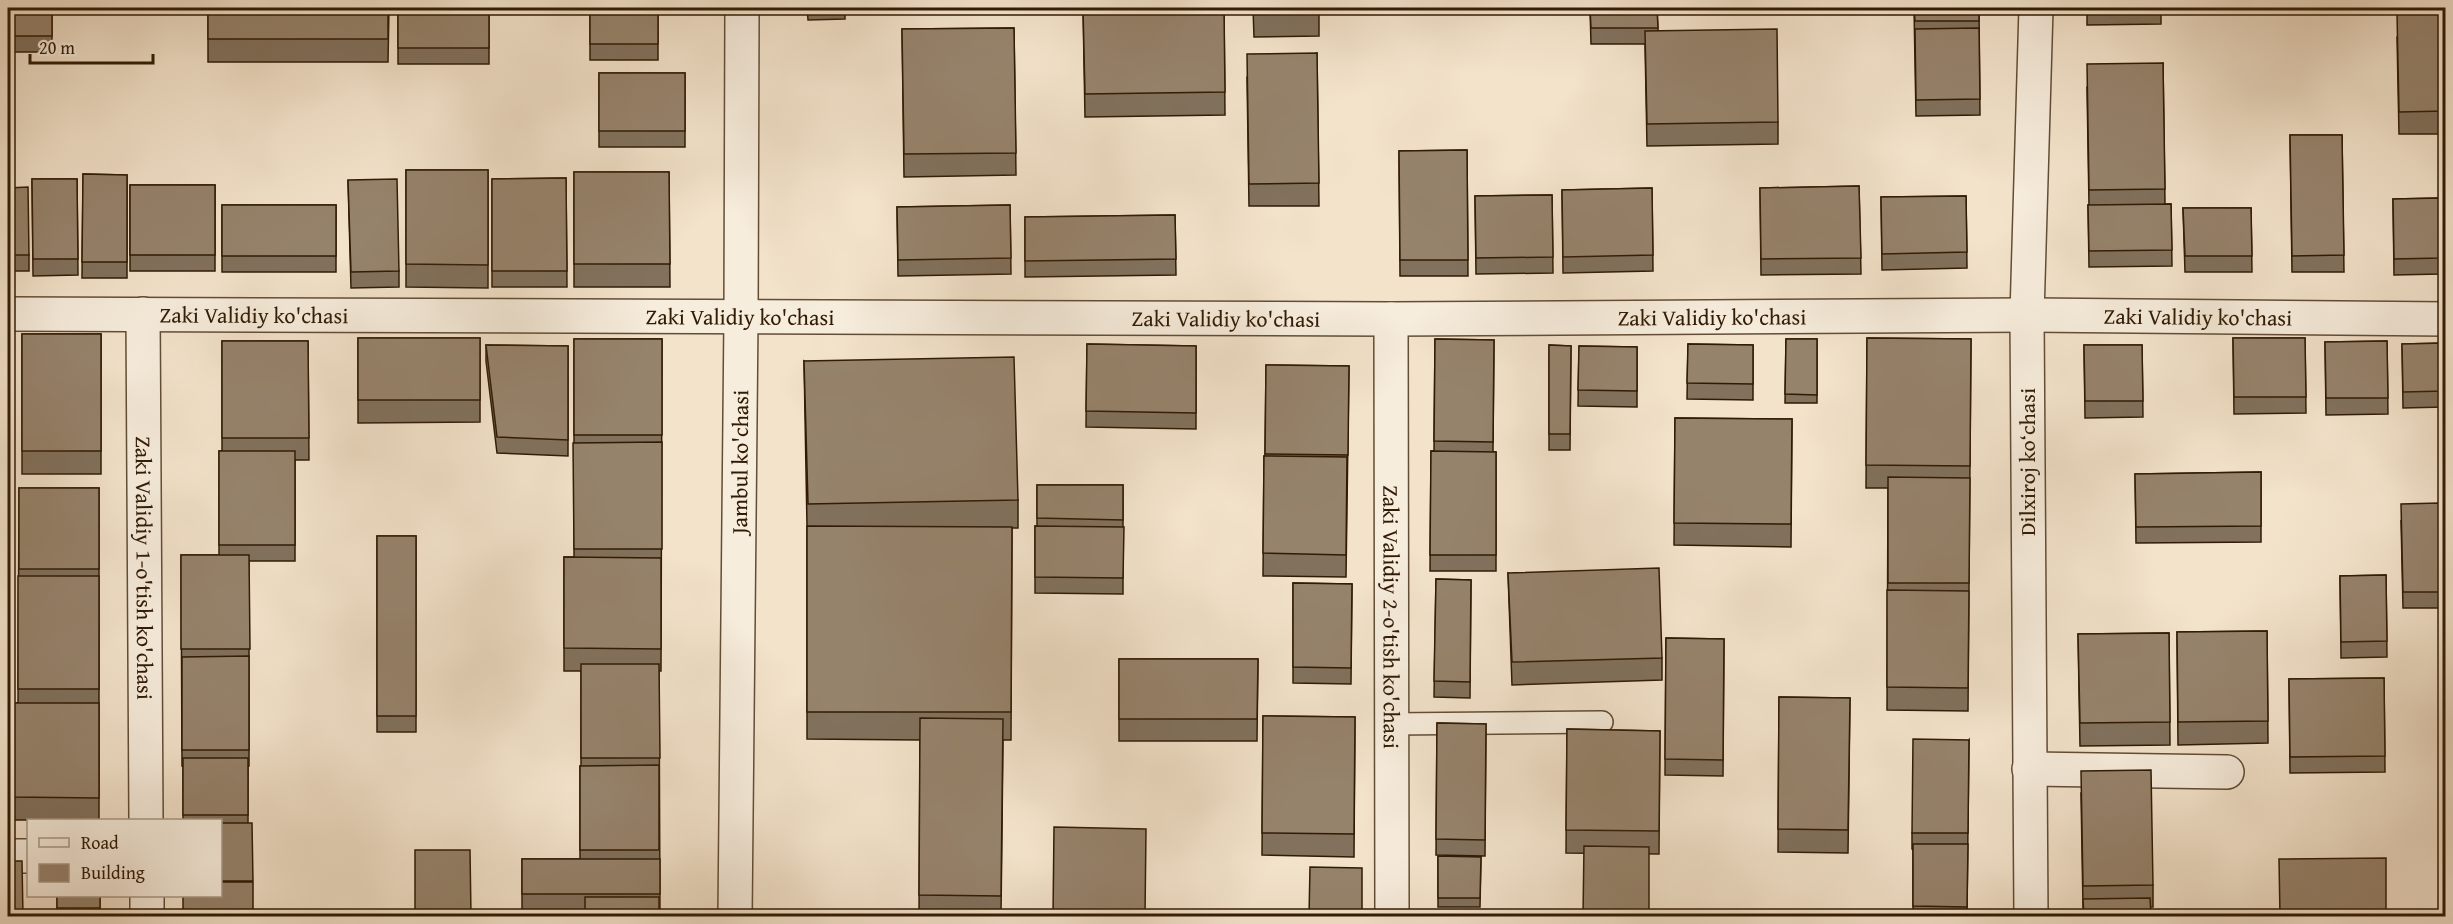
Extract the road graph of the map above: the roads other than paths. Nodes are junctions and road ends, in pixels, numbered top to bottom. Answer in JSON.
{"nodes":[{"id":1,"x":742,"y":8,"type":"edge"},
{"id":2,"x":2036,"y":8,"type":"edge"},
{"id":3,"x":8,"y":314,"type":"edge"},
{"id":4,"x":143,"y":314,"type":"junction"},
{"id":5,"x":2027,"y":315,"type":"junction"},
{"id":6,"x":741,"y":318,"type":"junction"},
{"id":7,"x":1391,"y":319,"type":"junction"},
{"id":8,"x":2445,"y":319,"type":"edge"},
{"id":9,"x":1602,"y":722,"type":"dead end"},
{"id":10,"x":1391,"y":724,"type":"junction"},
{"id":11,"x":2029,"y":769,"type":"junction"},
{"id":12,"x":2227,"y":772,"type":"dead end"},
{"id":13,"x":146,"y":819,"type":"edge"},
{"id":14,"x":8,"y":856,"type":"edge"},
{"id":15,"x":27,"y":856,"type":"edge"},
{"id":16,"x":147,"y":897,"type":"edge"},
{"id":17,"x":147,"y":916,"type":"edge"},
{"id":18,"x":735,"y":916,"type":"edge"},
{"id":19,"x":1392,"y":916,"type":"edge"},
{"id":20,"x":2031,"y":916,"type":"edge"}],
"edges":[{"from":1,"to":6,"type":"street","name":"Jambul ko'chasi"},
{"from":2,"to":5,"type":"street","name":"Dilxiroj ko‘chasi"},
{"from":3,"to":4,"type":"street","name":"Zaki Validiy ko'chasi"},
{"from":4,"to":6,"type":"street","name":"Zaki Validiy ko'chasi"},
{"from":4,"to":13,"type":"street","name":"Zaki Validiy 1-o'tish ko'chasi"},
{"from":5,"to":7,"type":"street","name":"Zaki Validiy ko'chasi"},
{"from":5,"to":8,"type":"street","name":"Zaki Validiy ko'chasi"},
{"from":5,"to":11,"type":"street","name":"Dilxiroj ko‘chasi"},
{"from":6,"to":7,"type":"street","name":"Zaki Validiy ko'chasi"},
{"from":6,"to":18,"type":"street","name":"Jambul ko'chasi"},
{"from":7,"to":10,"type":"street","name":"Zaki Validiy 2-o'tish ko'chasi"},
{"from":9,"to":10,"type":"lane"},
{"from":10,"to":19,"type":"street","name":"Zaki Validiy 2-o'tish ko'chasi"},
{"from":11,"to":12,"type":"street"},
{"from":11,"to":20,"type":"street","name":"Dilxiroj ko‘chasi"},
{"from":14,"to":15,"type":"street"},
{"from":16,"to":17,"type":"street"}]}
